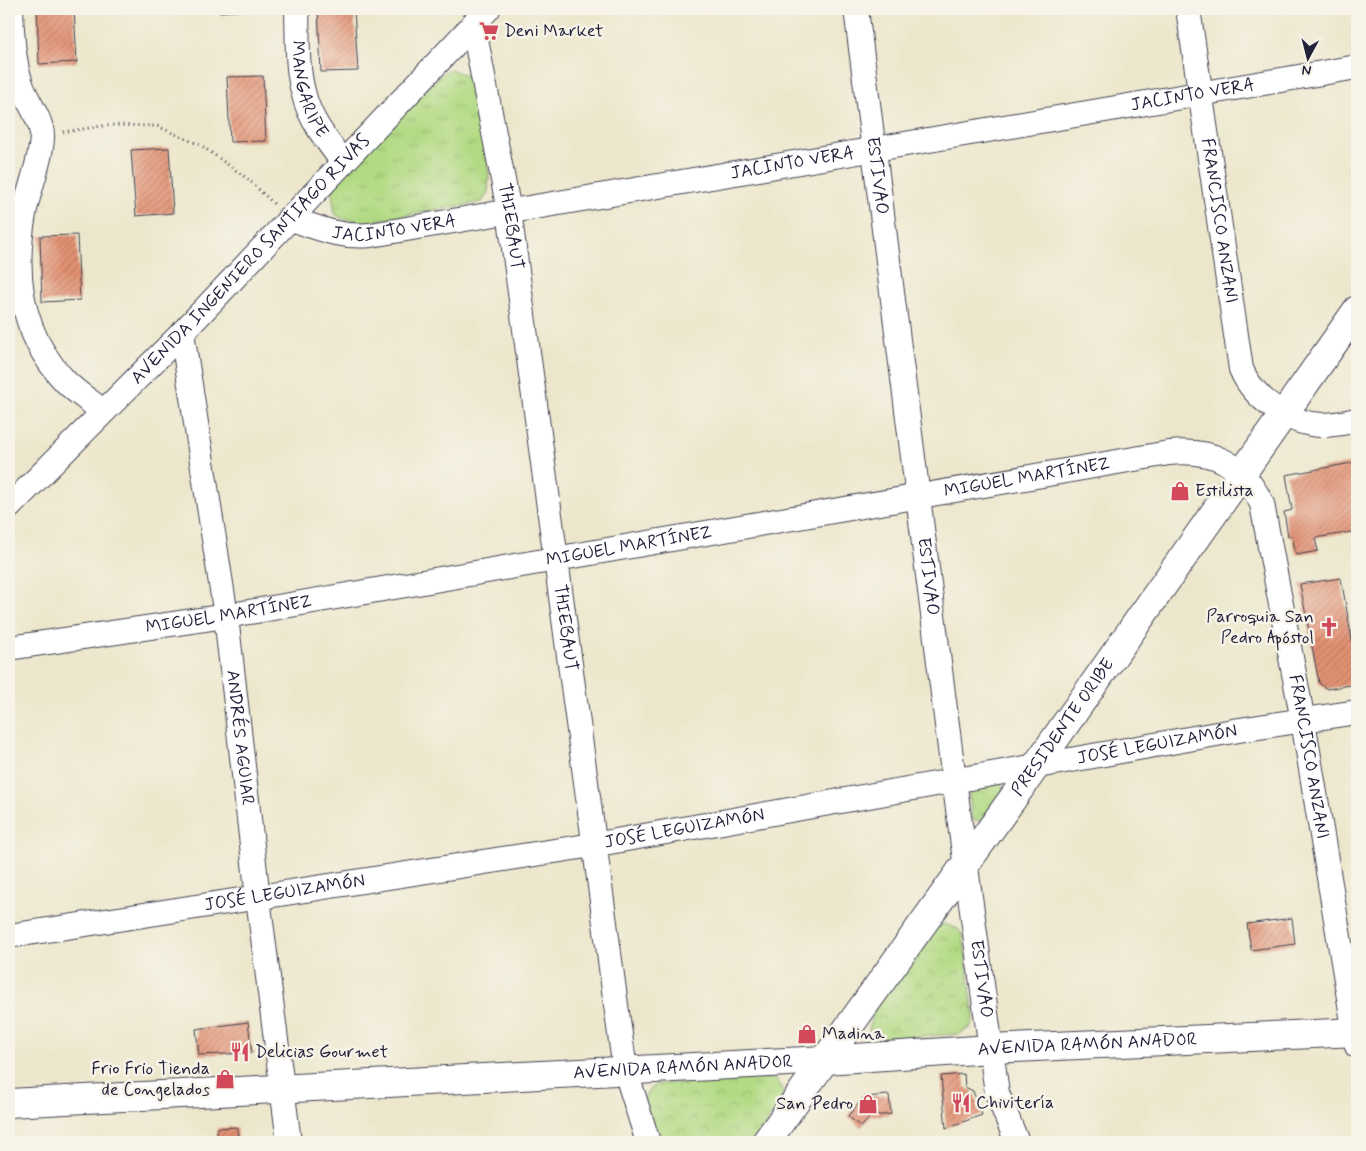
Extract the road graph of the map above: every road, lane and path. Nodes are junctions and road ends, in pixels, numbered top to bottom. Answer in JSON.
{"nodes":[{"id":1,"x":11,"y":9,"type":"edge"},
{"id":2,"x":297,"y":9,"type":"edge"},
{"id":3,"x":856,"y":9,"type":"edge"},
{"id":4,"x":1188,"y":9,"type":"edge"},
{"id":5,"x":481,"y":17,"type":"edge"},
{"id":6,"x":1357,"y":67,"type":"edge"},
{"id":7,"x":1202,"y":94,"type":"junction"},
{"id":8,"x":42,"y":135,"type":"junction"},
{"id":9,"x":874,"y":149,"type":"junction"},
{"id":10,"x":342,"y":162,"type":"junction"},
{"id":11,"x":509,"y":211,"type":"junction"},
{"id":12,"x":289,"y":218,"type":"junction"},
{"id":13,"x":1357,"y":310,"type":"edge"},
{"id":14,"x":182,"y":333,"type":"junction"},
{"id":15,"x":102,"y":411,"type":"junction"},
{"id":16,"x":1284,"y":413,"type":"junction"},
{"id":17,"x":1357,"y":420,"type":"edge"},
{"id":18,"x":1242,"y":474,"type":"junction"},
{"id":19,"x":917,"y":495,"type":"junction"},
{"id":20,"x":9,"y":507,"type":"edge"},
{"id":21,"x":555,"y":558,"type":"junction"},
{"id":22,"x":226,"y":616,"type":"junction"},
{"id":23,"x":9,"y":648,"type":"edge"},
{"id":24,"x":1357,"y":712,"type":"edge"},
{"id":25,"x":1303,"y":721,"type":"junction"},
{"id":26,"x":1036,"y":766,"type":"junction"},
{"id":27,"x":954,"y":780,"type":"junction"},
{"id":28,"x":593,"y":845,"type":"junction"},
{"id":29,"x":965,"y":863,"type":"junction"},
{"id":30,"x":258,"y":898,"type":"junction"},
{"id":31,"x":9,"y":936,"type":"edge"},
{"id":32,"x":1356,"y":1036,"type":"edge"},
{"id":33,"x":991,"y":1048,"type":"junction"},
{"id":34,"x":825,"y":1060,"type":"junction"},
{"id":35,"x":625,"y":1069,"type":"junction"},
{"id":36,"x":282,"y":1088,"type":"junction"},
{"id":37,"x":9,"y":1103,"type":"edge"},
{"id":38,"x":289,"y":1142,"type":"edge"},
{"id":39,"x":648,"y":1142,"type":"edge"},
{"id":40,"x":766,"y":1142,"type":"edge"},
{"id":41,"x":1017,"y":1142,"type":"edge"}],
"edges":[{"from":1,"to":8,"type":"street"},
{"from":2,"to":10,"type":"street","name":"MANGARIPE"},
{"from":3,"to":9,"type":"street","name":"ESTIVAO"},
{"from":4,"to":7,"type":"street","name":"FRANCISCO ANZANI"},
{"from":5,"to":10,"type":"street","name":"AVENIDA INGENIERO SANTIAGO RIVAS"},
{"from":5,"to":11,"type":"street","name":"THIEBAUT"},
{"from":6,"to":7,"type":"street","name":"JACINTO VERA"},
{"from":7,"to":9,"type":"street","name":"JACINTO VERA"},
{"from":7,"to":16,"type":"street","name":"FRANCISCO ANZANI"},
{"from":8,"to":12,"type":"path"},
{"from":8,"to":15,"type":"street"},
{"from":9,"to":11,"type":"street","name":"JACINTO VERA"},
{"from":9,"to":19,"type":"street","name":"ESTIVAO"},
{"from":10,"to":12,"type":"street","name":"AVENIDA INGENIERO SANTIAGO RIVAS"},
{"from":11,"to":12,"type":"street","name":"JACINTO VERA"},
{"from":11,"to":21,"type":"street","name":"THIEBAUT"},
{"from":12,"to":14,"type":"street","name":"AVENIDA INGENIERO SANTIAGO RIVAS"},
{"from":13,"to":16,"type":"street","name":"PRESIDENTE ORIBE"},
{"from":14,"to":15,"type":"street","name":"AVENIDA INGENIERO SANTIAGO RIVAS"},
{"from":14,"to":22,"type":"street","name":"ANDRÉS AGUIAR"},
{"from":15,"to":20,"type":"street","name":"AVENIDA INGENIERO SANTIAGO RIVAS"},
{"from":16,"to":17,"type":"street"},
{"from":16,"to":18,"type":"street","name":"PRESIDENTE ORIBE"},
{"from":18,"to":19,"type":"street","name":"MIGUEL MARTÍNEZ"},
{"from":18,"to":25,"type":"street","name":"FRANCISCO ANZANI"},
{"from":18,"to":26,"type":"street","name":"PRESIDENTE ORIBE"},
{"from":19,"to":21,"type":"street","name":"MIGUEL MARTÍNEZ"},
{"from":19,"to":27,"type":"street","name":"ESTIVAO"},
{"from":21,"to":22,"type":"street","name":"MIGUEL MARTÍNEZ"},
{"from":21,"to":28,"type":"street","name":"THIEBAUT"},
{"from":22,"to":23,"type":"street","name":"MIGUEL MARTÍNEZ"},
{"from":22,"to":30,"type":"street","name":"ANDRÉS AGUIAR"},
{"from":24,"to":25,"type":"street","name":"JOSÉ LEGUIZAMÓN"},
{"from":25,"to":26,"type":"street","name":"JOSÉ LEGUIZAMÓN"},
{"from":25,"to":32,"type":"street","name":"FRANCISCO ANZANI"},
{"from":26,"to":27,"type":"street","name":"JOSÉ LEGUIZAMÓN"},
{"from":26,"to":29,"type":"street","name":"PRESIDENTE ORIBE"},
{"from":27,"to":28,"type":"street","name":"JOSÉ LEGUIZAMÓN"},
{"from":27,"to":29,"type":"street","name":"ESTIVAO"},
{"from":28,"to":30,"type":"street","name":"JOSÉ LEGUIZAMÓN"},
{"from":28,"to":35,"type":"street","name":"THIEBAUT"},
{"from":29,"to":33,"type":"street","name":"ESTIVAO"},
{"from":29,"to":34,"type":"street","name":"PRESIDENTE ORIBE"},
{"from":30,"to":31,"type":"street","name":"JOSÉ LEGUIZAMÓN"},
{"from":30,"to":36,"type":"street","name":"ANDRÉS AGUIAR"},
{"from":32,"to":33,"type":"street","name":"AVENIDA RAMÓN ANADOR"},
{"from":33,"to":34,"type":"street","name":"AVENIDA RAMÓN ANADOR"},
{"from":33,"to":41,"type":"street","name":"ESTIVAO"},
{"from":34,"to":35,"type":"street","name":"AVENIDA RAMÓN ANADOR"},
{"from":34,"to":40,"type":"street","name":"PRESIDENTE ORIBE"},
{"from":35,"to":36,"type":"street","name":"AVENIDA RAMÓN ANADOR"},
{"from":35,"to":39,"type":"street","name":"THIEBAUT"},
{"from":36,"to":37,"type":"street","name":"AVENIDA RAMÓN ANADOR"},
{"from":36,"to":38,"type":"street","name":"ANDRÉS AGUIAR"}]}
